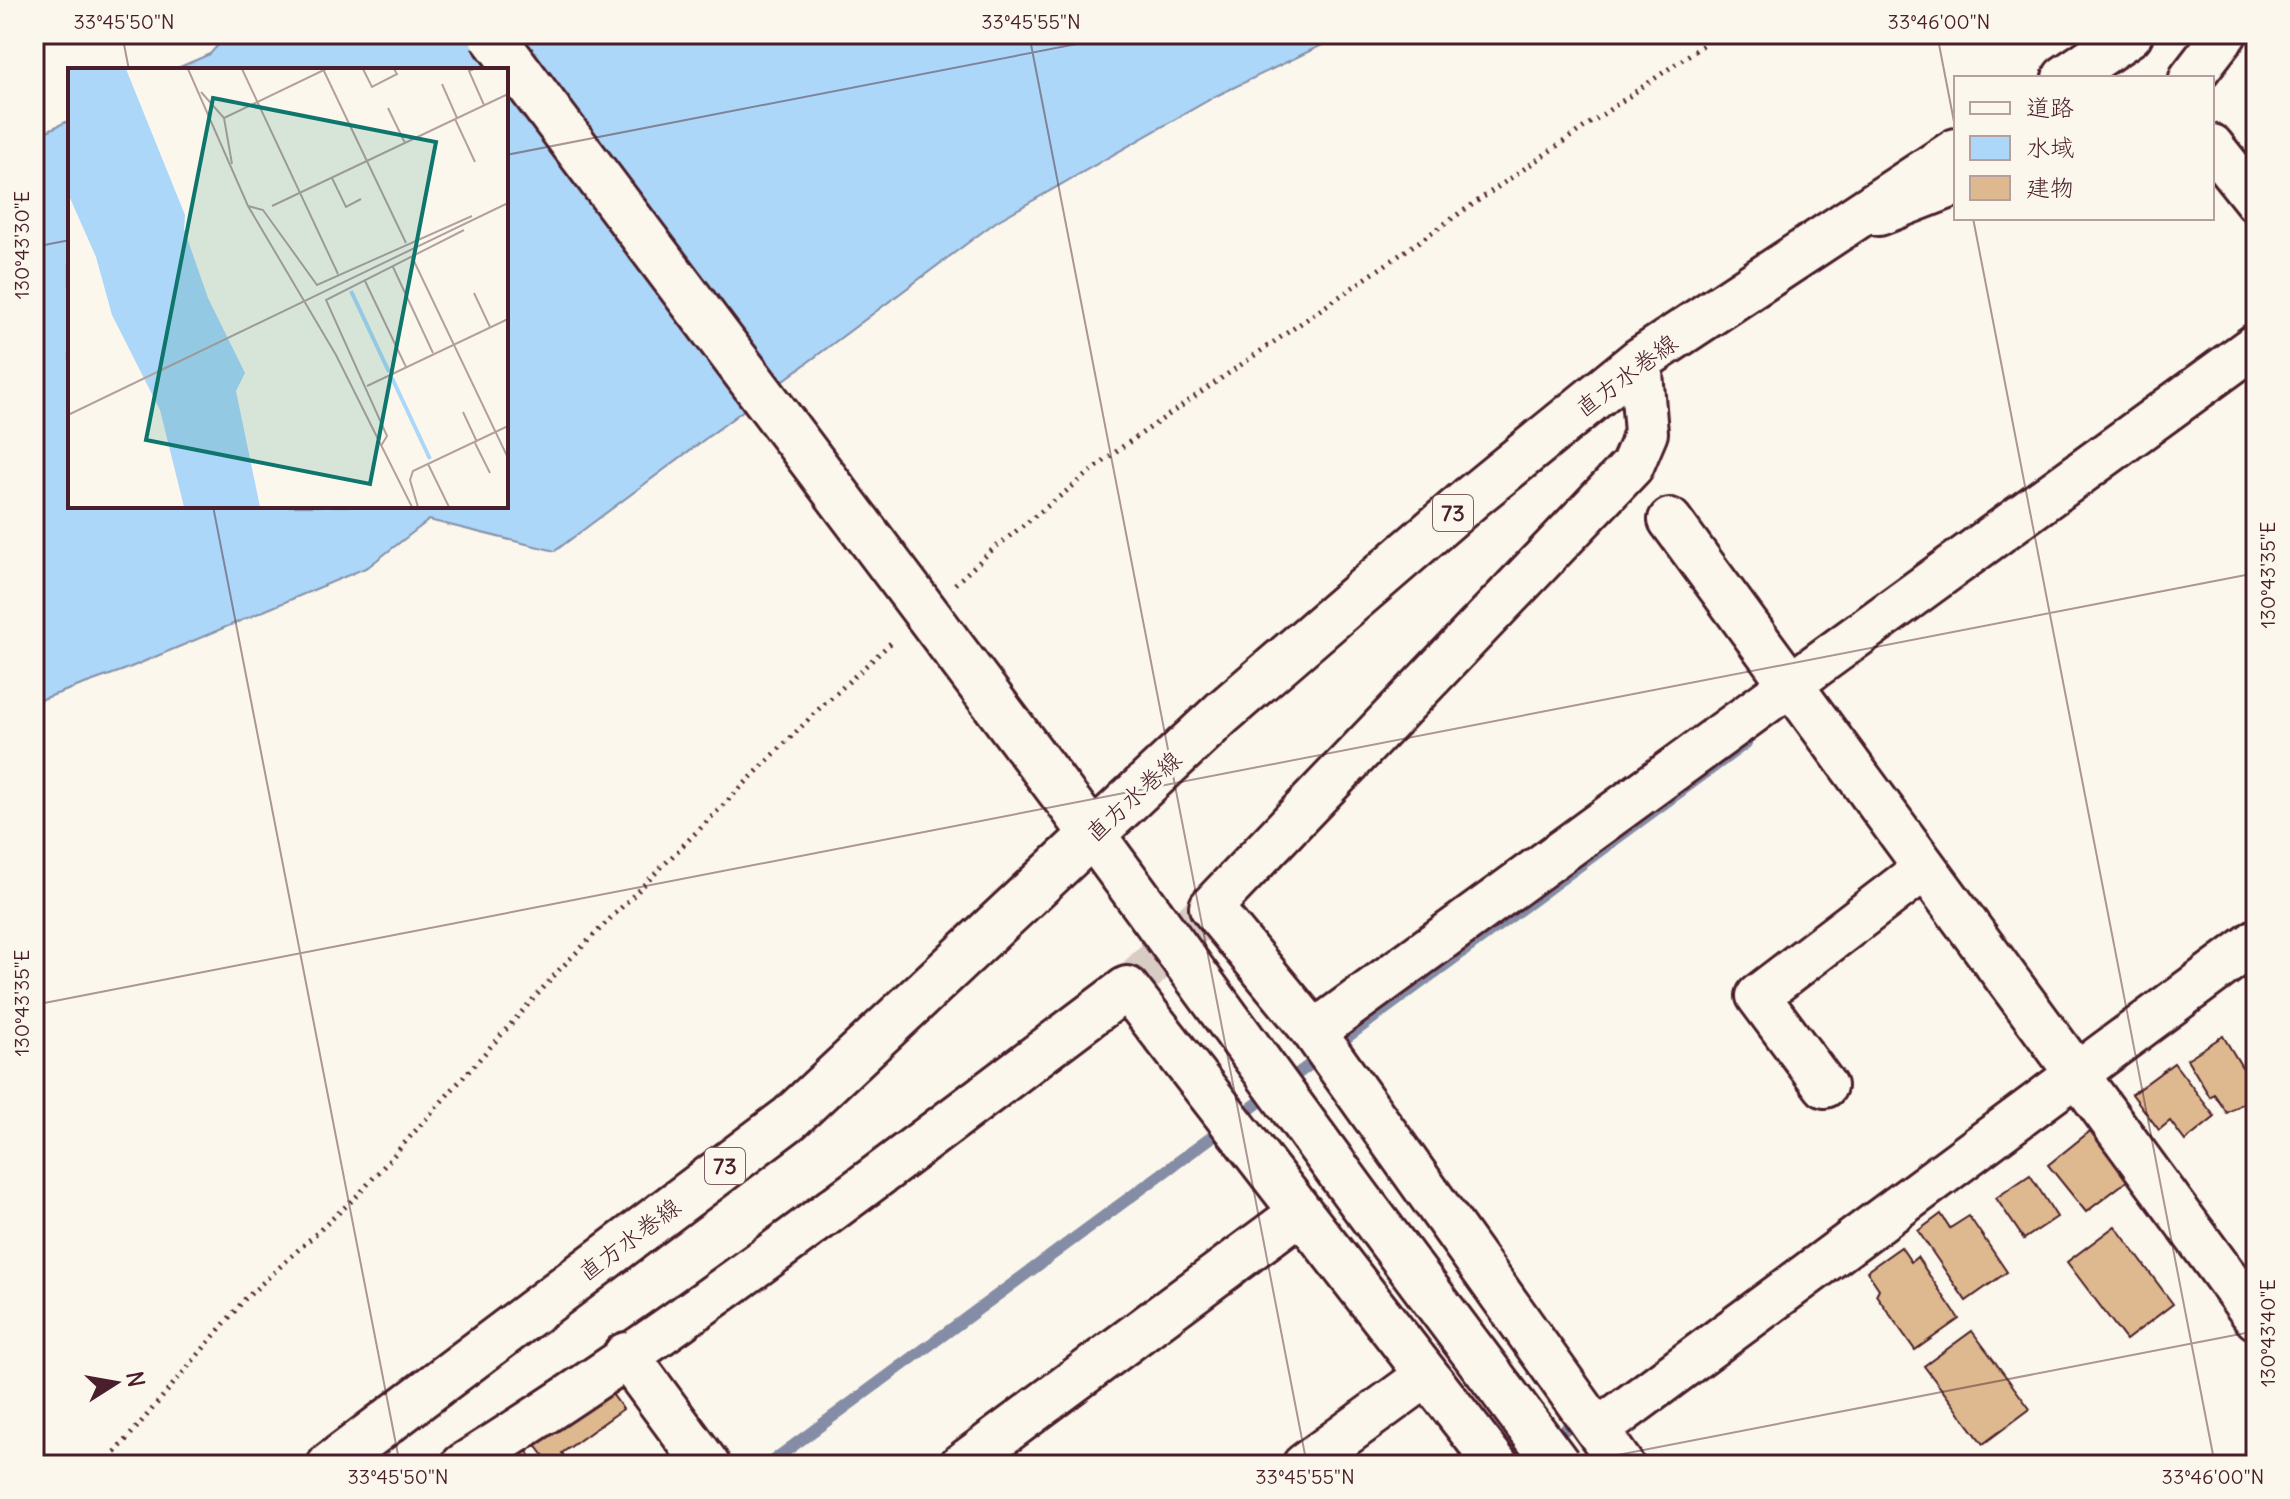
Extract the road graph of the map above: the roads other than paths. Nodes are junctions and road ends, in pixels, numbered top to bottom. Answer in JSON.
{"nodes":[{"id":1,"x":491,"y":34,"type":"edge"},
{"id":2,"x":2130,"y":34,"type":"edge"},
{"id":3,"x":2225,"y":34,"type":"edge"},
{"id":4,"x":2068,"y":76,"type":"edge"},
{"id":5,"x":2193,"y":76,"type":"edge"},
{"id":6,"x":2214,"y":148,"type":"edge"},
{"id":7,"x":1954,"y":152,"type":"edge"},
{"id":8,"x":1954,"y":185,"type":"edge"},
{"id":9,"x":2256,"y":201,"type":"edge"},
{"id":10,"x":1842,"y":228,"type":"junction"},
{"id":11,"x":2256,"y":345,"type":"edge"},
{"id":12,"x":1640,"y":360,"type":"junction"},
{"id":13,"x":1670,"y":520,"type":"dead end"},
{"id":14,"x":1797,"y":694,"type":"junction"},
{"id":15,"x":1092,"y":834,"type":"junction"},
{"id":16,"x":1925,"y":868,"type":"junction"},
{"id":17,"x":2256,"y":941,"type":"edge"},
{"id":18,"x":1323,"y":1044,"type":"junction"},
{"id":19,"x":2068,"y":1064,"type":"junction"},
{"id":20,"x":1825,"y":1086,"type":"dead end"},
{"id":21,"x":1301,"y":1212,"type":"junction"},
{"id":22,"x":2251,"y":1299,"type":"edge"},
{"id":23,"x":626,"y":1355,"type":"junction"},
{"id":24,"x":1427,"y":1375,"type":"junction"},
{"id":25,"x":1588,"y":1416,"type":"junction"},
{"id":26,"x":1496,"y":1463,"type":"edge"},
{"id":27,"x":330,"y":1465,"type":"edge"},
{"id":28,"x":463,"y":1465,"type":"edge"},
{"id":29,"x":707,"y":1465,"type":"edge"},
{"id":30,"x":961,"y":1465,"type":"edge"},
{"id":31,"x":1304,"y":1465,"type":"edge"},
{"id":32,"x":1558,"y":1465,"type":"edge"},
{"id":33,"x":1622,"y":1465,"type":"edge"}],
"edges":[{"from":1,"to":15,"type":"main road","bridge":true},
{"from":2,"to":4,"type":"main road"},
{"from":3,"to":5,"type":"street"},
{"from":6,"to":9,"type":"street"},
{"from":7,"to":10,"type":"main road","name":"直方水巻線","number":"73"},
{"from":8,"to":10,"type":"street"},
{"from":10,"to":12,"type":"main road","name":"直方水巻線","number":"73"},
{"from":11,"to":14,"type":"street"},
{"from":12,"to":15,"type":"main road","name":"直方水巻線","number":"73"},
{"from":12,"to":18,"type":"street"},
{"from":13,"to":14,"type":"street"},
{"from":14,"to":16,"type":"street"},
{"from":14,"to":18,"type":"street"},
{"from":15,"to":27,"type":"main road","name":"直方水巻線","number":"73"},
{"from":15,"to":32,"type":"main road","bridge":true},
{"from":16,"to":19,"type":"street"},
{"from":16,"to":20,"type":"street"},
{"from":17,"to":19,"type":"street"},
{"from":18,"to":25,"type":"street"},
{"from":19,"to":22,"type":"street"},
{"from":19,"to":25,"type":"street"},
{"from":21,"to":23,"type":"street"},
{"from":21,"to":24,"type":"street"},
{"from":21,"to":30,"type":"street"},
{"from":23,"to":28,"type":"street"},
{"from":23,"to":29,"type":"main road"},
{"from":24,"to":26,"type":"street"},
{"from":24,"to":31,"type":"street"},
{"from":25,"to":33,"type":"street"}]}
